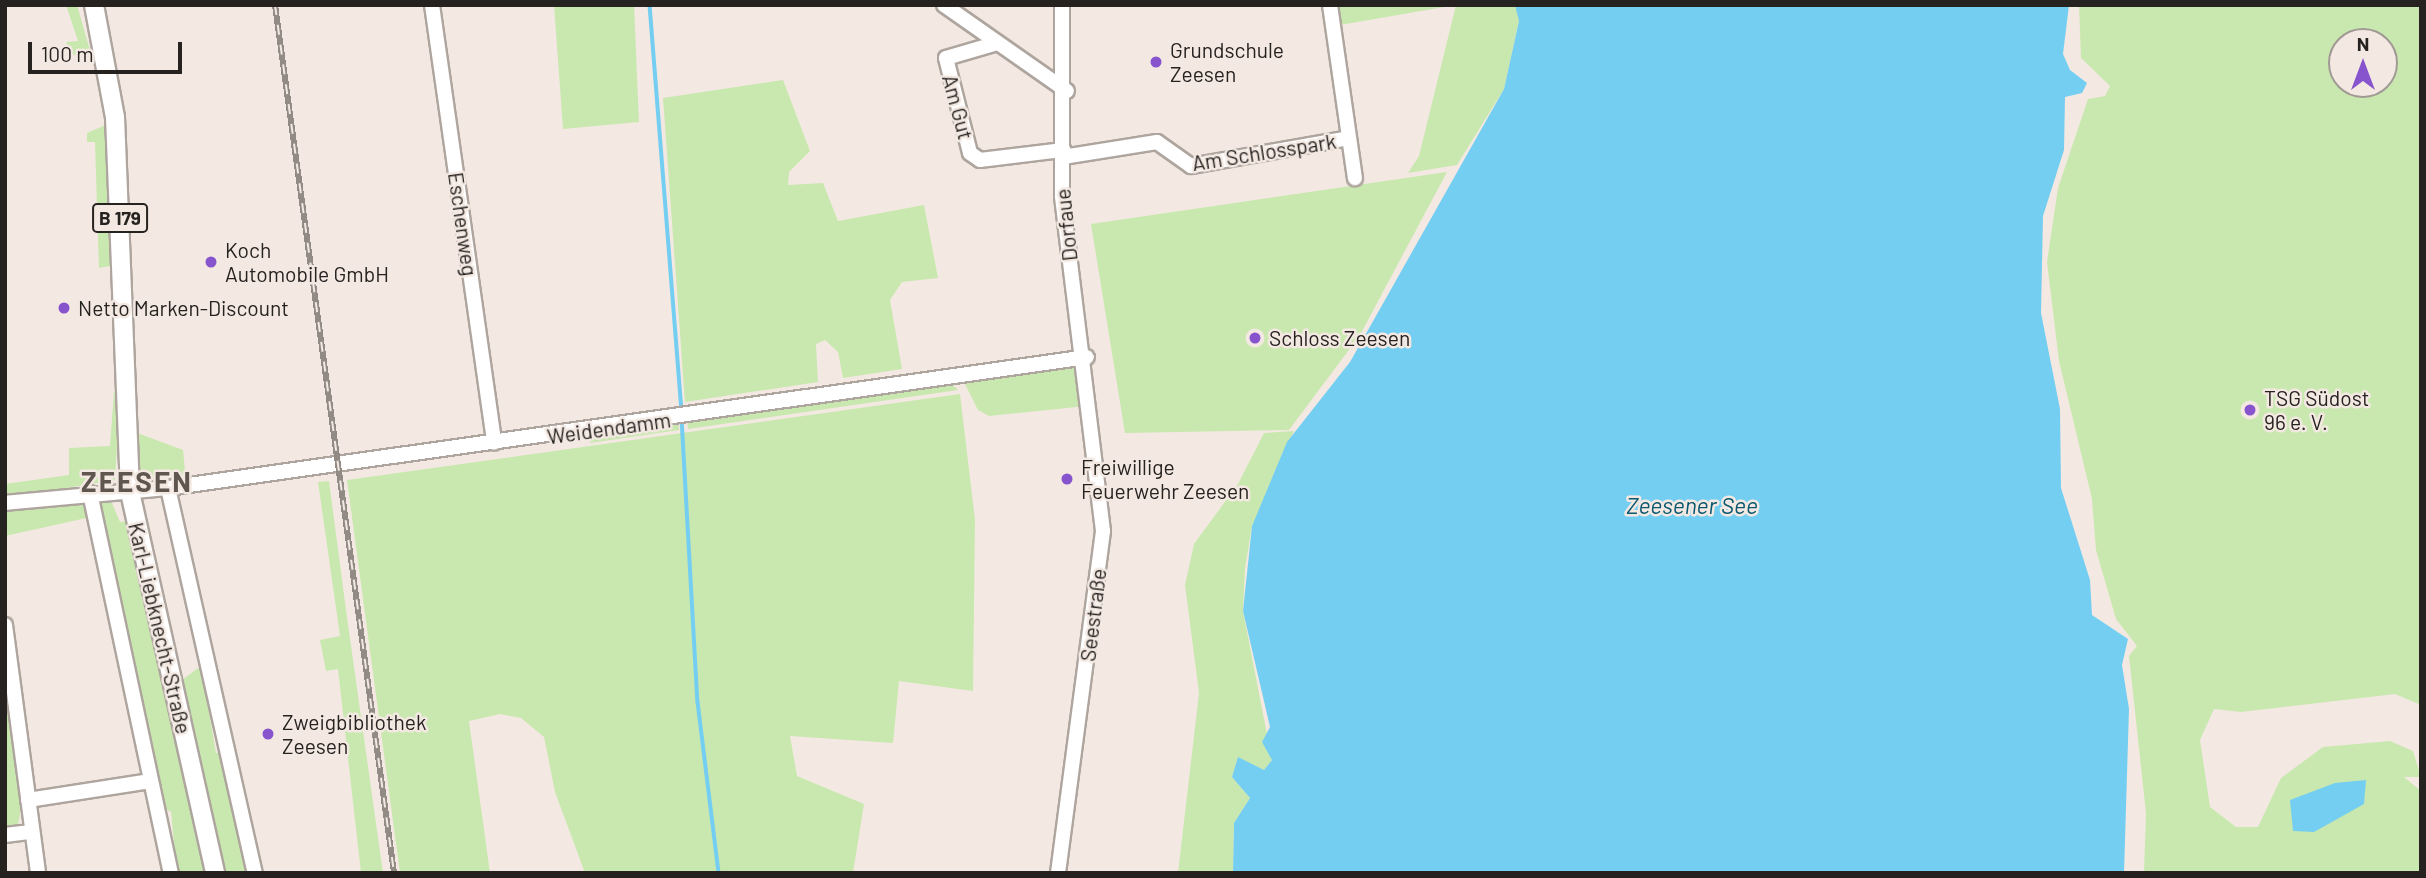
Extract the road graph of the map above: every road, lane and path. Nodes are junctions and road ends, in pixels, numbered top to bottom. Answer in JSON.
{"nodes":[{"id":1,"x":94,"y":5,"type":"edge"},
{"id":2,"x":432,"y":5,"type":"edge"},
{"id":3,"x":944,"y":5,"type":"edge"},
{"id":4,"x":1062,"y":5,"type":"edge"},
{"id":5,"x":1330,"y":5,"type":"edge"},
{"id":6,"x":994,"y":44,"type":"junction"},
{"id":7,"x":1066,"y":91,"type":"junction"},
{"id":8,"x":1349,"y":138,"type":"junction"},
{"id":9,"x":1063,"y":154,"type":"junction"},
{"id":10,"x":1355,"y":178,"type":"dead end"},
{"id":11,"x":1087,"y":357,"type":"junction"},
{"id":12,"x":494,"y":443,"type":"junction"},
{"id":13,"x":168,"y":488,"type":"junction"},
{"id":14,"x":131,"y":492,"type":"junction"},
{"id":15,"x":90,"y":493,"type":"junction"},
{"id":16,"x":5,"y":503,"type":"edge"},
{"id":17,"x":5,"y":625,"type":"edge"},
{"id":18,"x":151,"y":781,"type":"junction"},
{"id":19,"x":29,"y":800,"type":"junction"},
{"id":20,"x":29,"y":832,"type":"junction"},
{"id":21,"x":5,"y":835,"type":"edge"},
{"id":22,"x":38,"y":873,"type":"edge"},
{"id":23,"x":171,"y":873,"type":"edge"},
{"id":24,"x":215,"y":873,"type":"edge"},
{"id":25,"x":255,"y":873,"type":"edge"},
{"id":26,"x":1058,"y":873,"type":"edge"}],
"edges":[{"from":1,"to":14,"type":"main road","name":"Karl-Liebknecht-Straße","number":"B 179"},
{"from":2,"to":12,"type":"street","name":"Eschenweg"},
{"from":3,"to":6,"type":"street"},
{"from":4,"to":7,"type":"street","name":"Dorfaue"},
{"from":5,"to":8,"type":"street"},
{"from":6,"to":7,"type":"street"},
{"from":6,"to":9,"type":"street","name":"Am Gut"},
{"from":7,"to":9,"type":"street","name":"Dorfaue"},
{"from":8,"to":9,"type":"street","name":"Am Schlosspark"},
{"from":8,"to":10,"type":"street"},
{"from":9,"to":11,"type":"street","name":"Dorfaue"},
{"from":11,"to":12,"type":"street","name":"Weidendamm"},
{"from":11,"to":26,"type":"street","name":"Seestraße"},
{"from":12,"to":13,"type":"street","name":"Weidendamm"},
{"from":13,"to":14,"type":"street","name":"Weidendamm"},
{"from":13,"to":25,"type":"street","name":"Karl-Liebknecht-Straße"},
{"from":14,"to":15,"type":"street","name":"Weidendamm"},
{"from":14,"to":24,"type":"main road","name":"Karl-Liebknecht-Straße","number":"B 179"},
{"from":15,"to":16,"type":"street","name":"Weidendamm"},
{"from":15,"to":18,"type":"street","name":"Karl-Liebknecht-Straße"},
{"from":17,"to":19,"type":"street"},
{"from":18,"to":19,"type":"street"},
{"from":18,"to":23,"type":"street","name":"Karl-Liebknecht-Straße"},
{"from":19,"to":20,"type":"street"},
{"from":20,"to":21,"type":"street"},
{"from":20,"to":22,"type":"street"}]}
